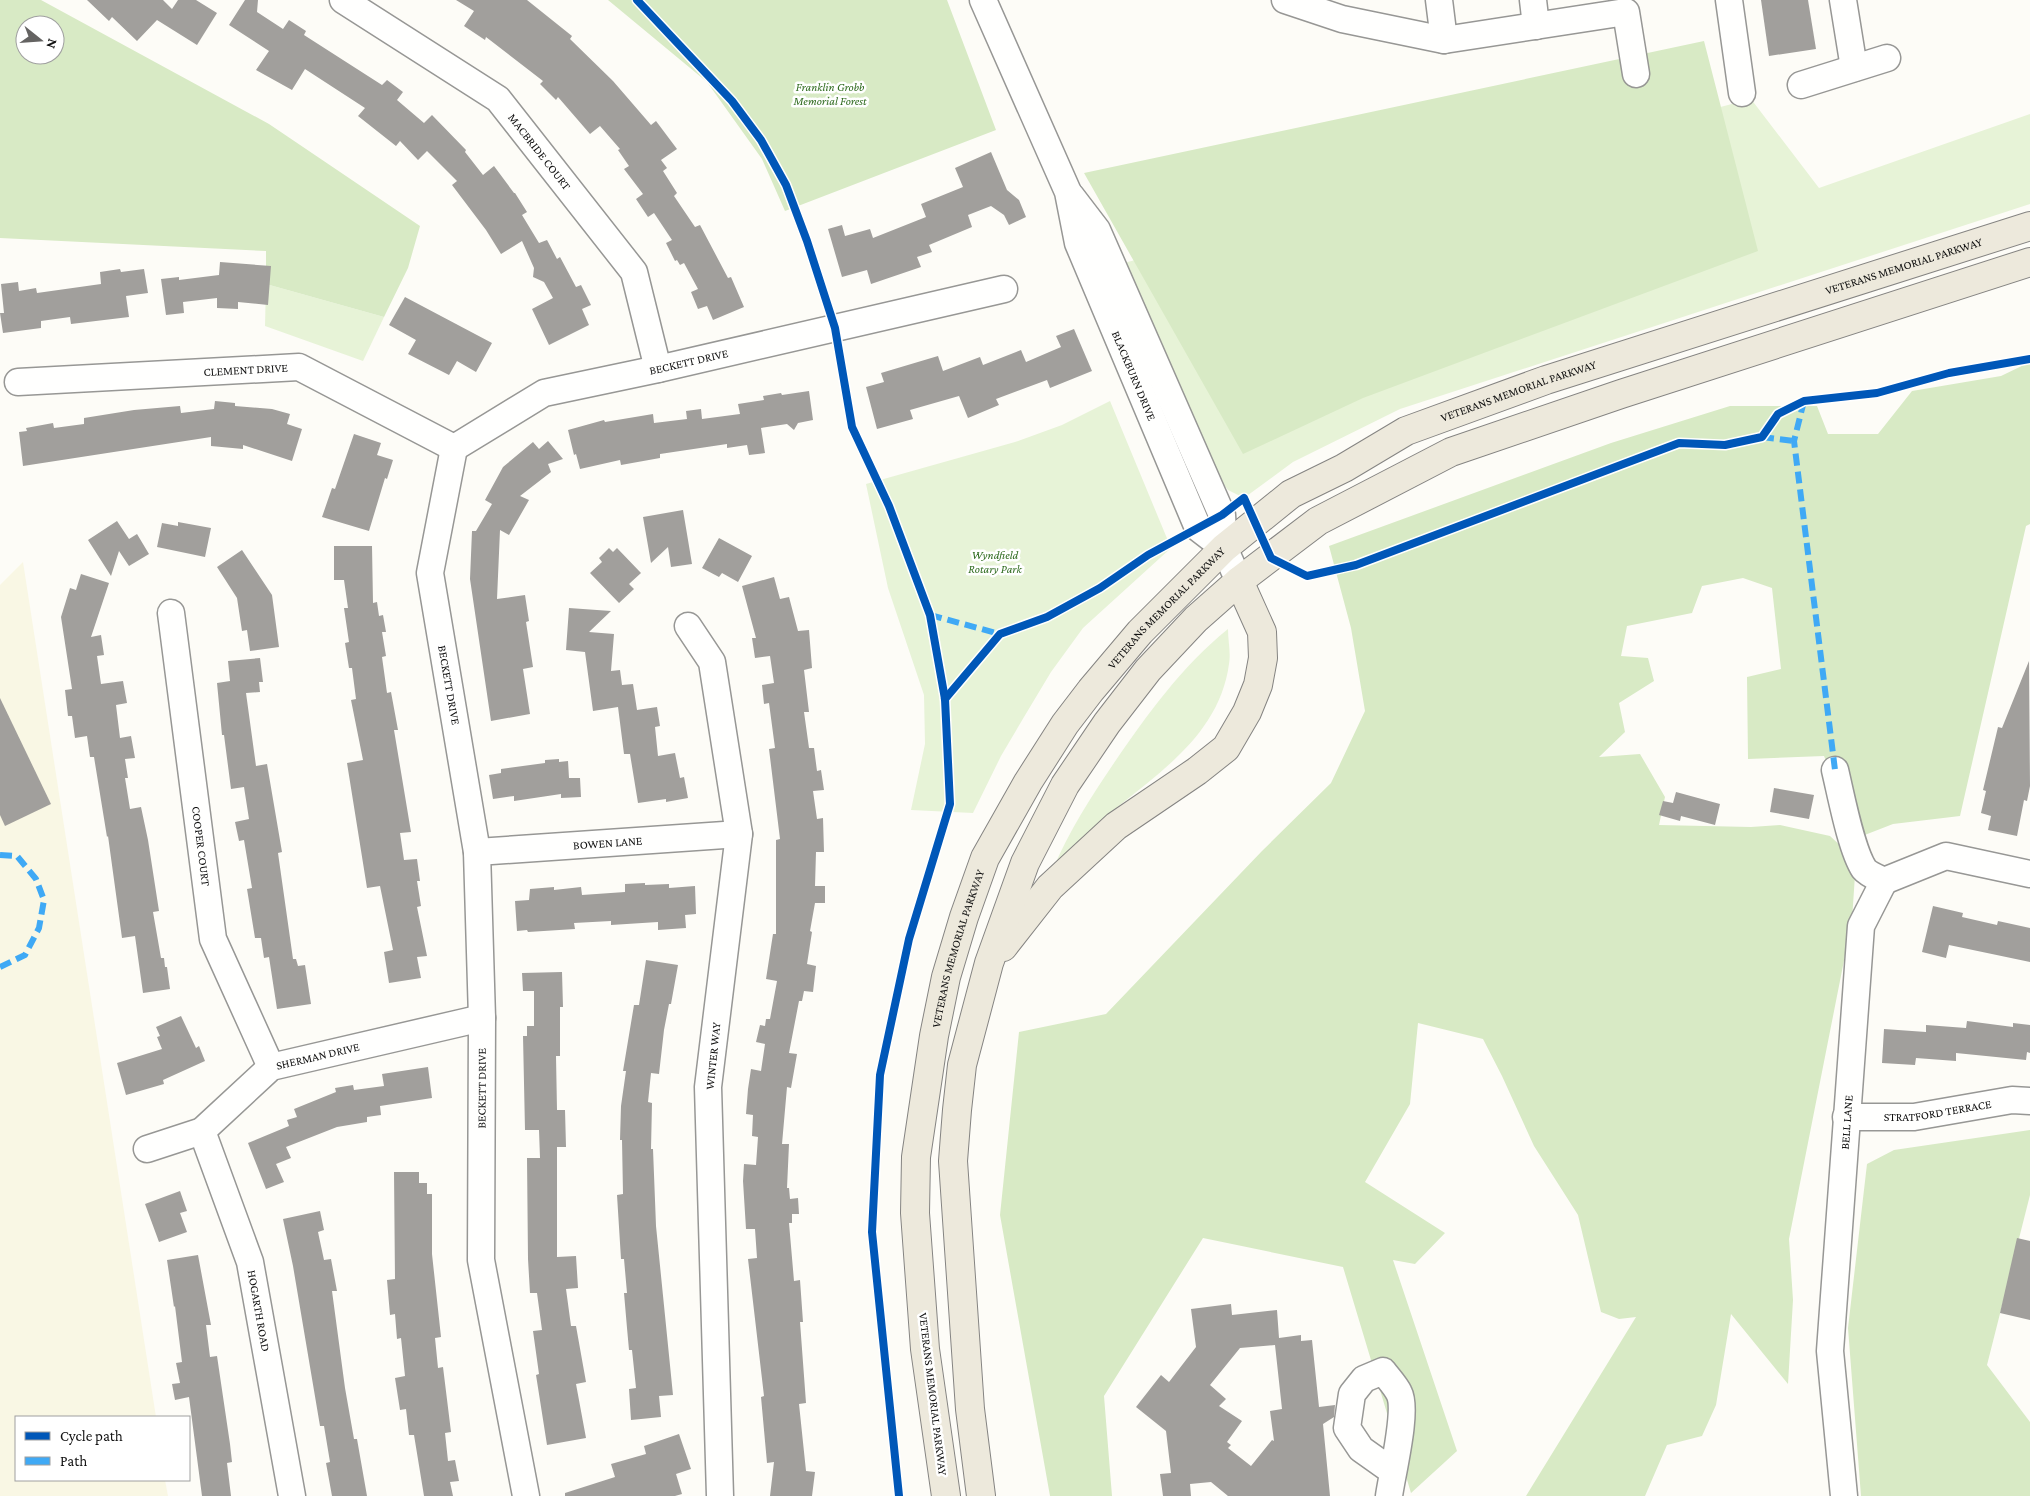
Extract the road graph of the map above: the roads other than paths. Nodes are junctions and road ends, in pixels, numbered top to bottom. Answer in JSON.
{"nodes":[{"id":1,"x":343,"y":0,"type":"edge"},
{"id":2,"x":983,"y":0,"type":"edge"},
{"id":3,"x":1285,"y":0,"type":"edge"},
{"id":4,"x":1439,"y":0,"type":"edge"},
{"id":5,"x":1533,"y":0,"type":"edge"},
{"id":6,"x":1729,"y":0,"type":"edge"},
{"id":7,"x":1842,"y":0,"type":"edge"},
{"id":8,"x":1625,"y":6,"type":"edge"},
{"id":9,"x":1344,"y":10,"type":"edge"},
{"id":10,"x":1536,"y":26,"type":"junction"},
{"id":11,"x":1444,"y":40,"type":"junction"},
{"id":12,"x":1887,"y":58,"type":"dead end"},
{"id":13,"x":1854,"y":68,"type":"junction"},
{"id":14,"x":1636,"y":74,"type":"dead end"},
{"id":15,"x":1801,"y":85,"type":"dead end"},
{"id":16,"x":1742,"y":93,"type":"dead end"},
{"id":17,"x":2030,"y":226,"type":"edge"},
{"id":18,"x":2030,"y":262,"type":"edge"},
{"id":19,"x":1004,"y":289,"type":"dead end"},
{"id":20,"x":658,"y":368,"type":"junction"},
{"id":21,"x":18,"y":382,"type":"dead end"},
{"id":22,"x":454,"y":448,"type":"junction"},
{"id":23,"x":1224,"y":548,"type":"junction"},
{"id":24,"x":1239,"y":581,"type":"junction"},
{"id":25,"x":171,"y":613,"type":"dead end"},
{"id":26,"x":688,"y":626,"type":"dead end"},
{"id":27,"x":1835,"y":770,"type":"dead end"},
{"id":28,"x":739,"y":834,"type":"junction"},
{"id":29,"x":477,"y":852,"type":"junction"},
{"id":30,"x":2030,"y":874,"type":"edge"},
{"id":31,"x":1884,"y":881,"type":"junction"},
{"id":32,"x":989,"y":963,"type":"junction"},
{"id":33,"x":482,"y":1018,"type":"junction"},
{"id":34,"x":271,"y":1067,"type":"junction"},
{"id":35,"x":2030,"y":1101,"type":"edge"},
{"id":36,"x":1846,"y":1117,"type":"junction"},
{"id":37,"x":202,"y":1132,"type":"junction"},
{"id":38,"x":148,"y":1149,"type":"dead end"},
{"id":39,"x":292,"y":1496,"type":"edge"},
{"id":40,"x":526,"y":1496,"type":"edge"},
{"id":41,"x":720,"y":1496,"type":"edge"},
{"id":42,"x":946,"y":1496,"type":"edge"},
{"id":43,"x":981,"y":1496,"type":"edge"},
{"id":44,"x":1844,"y":1496,"type":"edge"}],
"edges":[{"from":1,"to":20,"type":"street","name":"MACBRIDE COURT"},
{"from":2,"to":23,"type":"street","name":"BLACKBURN DRIVE"},
{"from":3,"to":9,"type":"street"},
{"from":4,"to":11,"type":"street"},
{"from":5,"to":10,"type":"street"},
{"from":6,"to":16,"type":"street"},
{"from":7,"to":13,"type":"street"},
{"from":8,"to":10,"type":"street"},
{"from":8,"to":14,"type":"street"},
{"from":9,"to":11,"type":"street"},
{"from":10,"to":11,"type":"street"},
{"from":12,"to":13,"type":"street"},
{"from":13,"to":15,"type":"street"},
{"from":17,"to":23,"type":"main road","name":"VETERANS MEMORIAL PARKWAY"},
{"from":18,"to":24,"type":"main road"},
{"from":19,"to":20,"type":"street","name":"BECKETT DRIVE"},
{"from":20,"to":22,"type":"street","name":"BECKETT DRIVE"},
{"from":21,"to":22,"type":"street","name":"CLEMENT DRIVE"},
{"from":22,"to":29,"type":"street","name":"BECKETT DRIVE"},
{"from":23,"to":24,"type":"street","name":"BLACKBURN DRIVE"},
{"from":23,"to":42,"type":"main road","name":"VETERANS MEMORIAL PARKWAY"},
{"from":24,"to":32,"type":"main road"},
{"from":24,"to":32,"type":"main road"},
{"from":25,"to":34,"type":"street","name":"COOPER COURT"},
{"from":26,"to":28,"type":"street","name":"WINTER WAY"},
{"from":27,"to":31,"type":"street"},
{"from":28,"to":29,"type":"street","name":"BOWEN LANE"},
{"from":28,"to":41,"type":"street","name":"WINTER WAY"},
{"from":29,"to":33,"type":"street","name":"BECKETT DRIVE"},
{"from":30,"to":31,"type":"street"},
{"from":31,"to":36,"type":"street","name":"BELL LANE"},
{"from":32,"to":43,"type":"main road"},
{"from":33,"to":34,"type":"street","name":"SHERMAN DRIVE"},
{"from":33,"to":40,"type":"street","name":"BECKETT DRIVE"},
{"from":34,"to":37,"type":"street","name":"SHERMAN DRIVE"},
{"from":35,"to":36,"type":"street","name":"STRATFORD TERRACE"},
{"from":36,"to":44,"type":"street","name":"BELL LANE"},
{"from":37,"to":38,"type":"street","name":"SHERMAN DRIVE"},
{"from":37,"to":39,"type":"street","name":"HOGARTH ROAD"}]}
